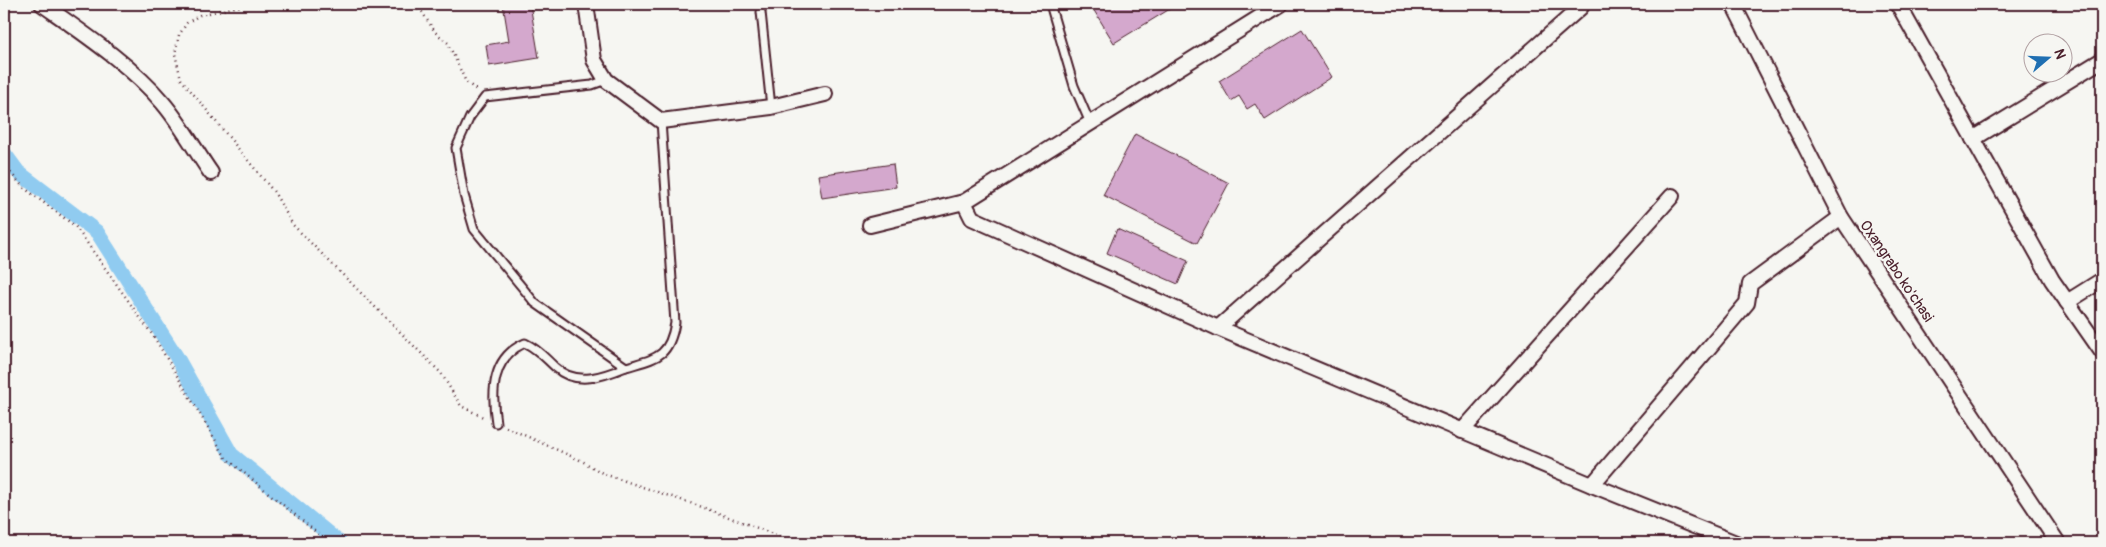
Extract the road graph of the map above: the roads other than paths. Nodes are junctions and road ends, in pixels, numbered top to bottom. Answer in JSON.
{"nodes":[{"id":1,"x":42,"y":4,"type":"edge"},
{"id":2,"x":586,"y":4,"type":"edge"},
{"id":3,"x":1050,"y":4,"type":"edge"},
{"id":4,"x":1281,"y":4,"type":"edge"},
{"id":5,"x":1579,"y":4,"type":"edge"},
{"id":6,"x":1733,"y":4,"type":"edge"},
{"id":7,"x":1898,"y":4,"type":"edge"},
{"id":8,"x":761,"y":12,"type":"dead end"},
{"id":9,"x":2102,"y":60,"type":"edge"},
{"id":10,"x":606,"y":80,"type":"junction"},
{"id":11,"x":825,"y":94,"type":"dead end"},
{"id":12,"x":771,"y":108,"type":"junction"},
{"id":13,"x":661,"y":121,"type":"junction"},
{"id":14,"x":1090,"y":123,"type":"junction"},
{"id":15,"x":1973,"y":139,"type":"junction"},
{"id":16,"x":211,"y":173,"type":"dead end"},
{"id":17,"x":1672,"y":196,"type":"dead end"},
{"id":18,"x":964,"y":202,"type":"junction"},
{"id":19,"x":1841,"y":217,"type":"junction"},
{"id":20,"x":870,"y":225,"type":"dead end"},
{"id":21,"x":2102,"y":280,"type":"edge"},
{"id":22,"x":2067,"y":302,"type":"junction"},
{"id":23,"x":1218,"y":328,"type":"junction"},
{"id":24,"x":2102,"y":352,"type":"edge"},
{"id":25,"x":626,"y":367,"type":"junction"},
{"id":26,"x":496,"y":423,"type":"road end"},
{"id":27,"x":1462,"y":431,"type":"junction"},
{"id":28,"x":1592,"y":485,"type":"junction"},
{"id":29,"x":1736,"y":543,"type":"edge"},
{"id":30,"x":2058,"y":543,"type":"edge"}],
"edges":[{"from":1,"to":16,"type":"street"},
{"from":2,"to":10,"type":"street"},
{"from":3,"to":14,"type":"lane"},
{"from":4,"to":14,"type":"street"},
{"from":5,"to":23,"type":"street"},
{"from":6,"to":19,"type":"street","name":"Oxangrabo ko'chasi"},
{"from":7,"to":15,"type":"street"},
{"from":8,"to":12,"type":"lane"},
{"from":9,"to":15,"type":"street"},
{"from":10,"to":13,"type":"street"},
{"from":10,"to":25,"type":"lane"},
{"from":11,"to":12,"type":"street"},
{"from":12,"to":13,"type":"street"},
{"from":13,"to":25,"type":"lane"},
{"from":14,"to":18,"type":"street"},
{"from":15,"to":22,"type":"street"},
{"from":17,"to":27,"type":"street"},
{"from":18,"to":20,"type":"street"},
{"from":18,"to":23,"type":"street"},
{"from":19,"to":28,"type":"street"},
{"from":19,"to":30,"type":"street","name":"Oxangrabo ko'chasi"},
{"from":21,"to":22,"type":"street"},
{"from":22,"to":24,"type":"street"},
{"from":23,"to":27,"type":"street"},
{"from":25,"to":26,"type":"lane"},
{"from":27,"to":28,"type":"street"},
{"from":28,"to":29,"type":"street"}]}
